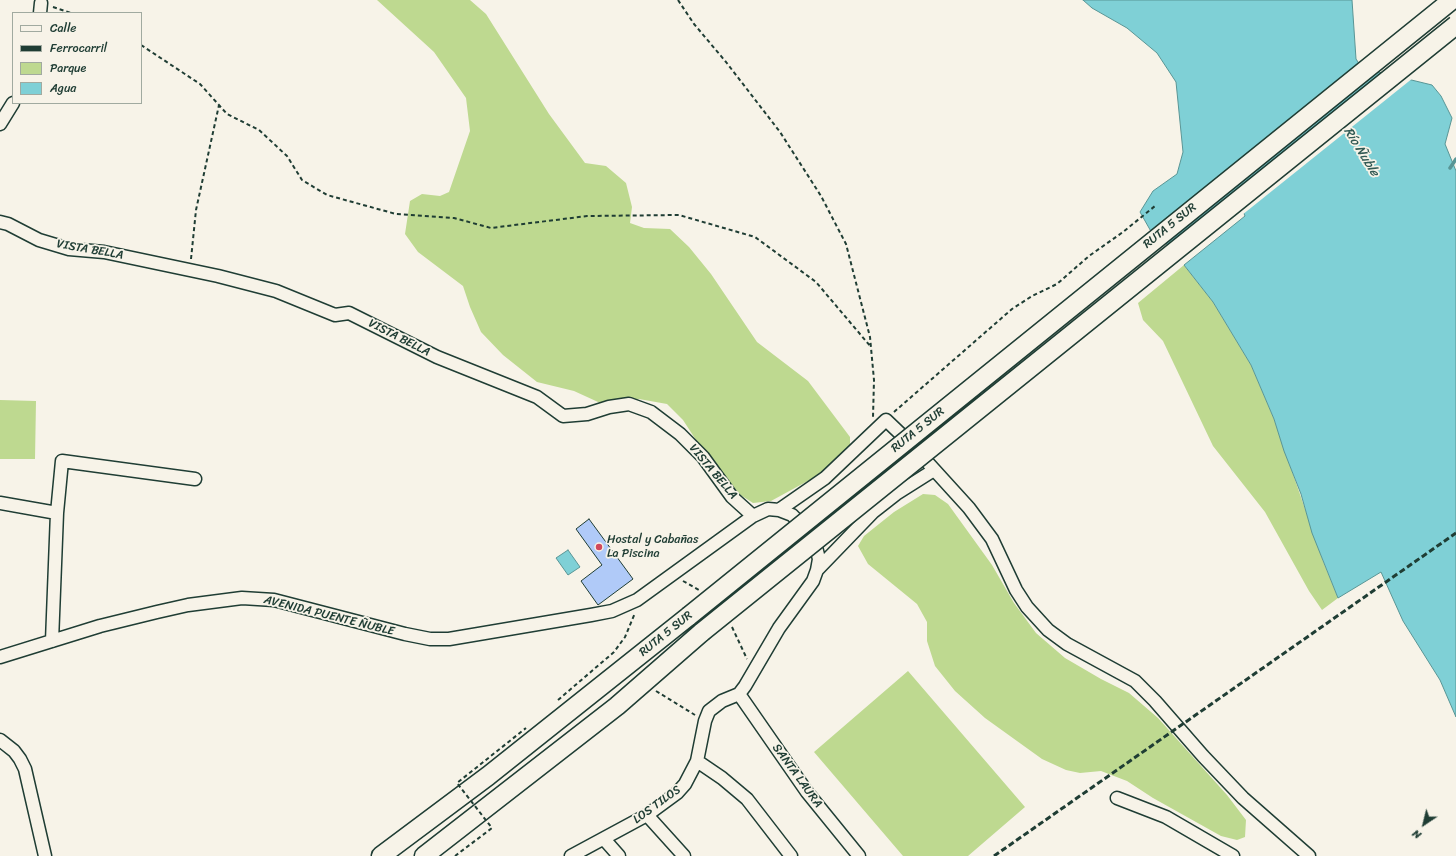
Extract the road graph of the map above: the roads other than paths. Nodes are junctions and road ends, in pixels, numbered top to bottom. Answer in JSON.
{"nodes":[{"id":1,"x":1452,"y":0,"type":"edge"},
{"id":2,"x":1456,"y":25,"type":"edge"},
{"id":3,"x":12,"y":104,"type":"edge"},
{"id":4,"x":0,"y":124,"type":"edge"},
{"id":5,"x":0,"y":221,"type":"edge"},
{"id":6,"x":934,"y":470,"type":"junction"},
{"id":7,"x":195,"y":479,"type":"dead end"},
{"id":8,"x":0,"y":503,"type":"edge"},
{"id":9,"x":780,"y":510,"type":"junction"},
{"id":10,"x":57,"y":513,"type":"junction"},
{"id":11,"x":753,"y":516,"type":"junction"},
{"id":12,"x":817,"y":570,"type":"junction"},
{"id":13,"x":52,"y":641,"type":"junction"},
{"id":14,"x":0,"y":657,"type":"edge"},
{"id":15,"x":739,"y":694,"type":"junction"},
{"id":16,"x":0,"y":740,"type":"edge"},
{"id":17,"x":696,"y":761,"type":"junction"},
{"id":18,"x":1117,"y":798,"type":"dead end"},
{"id":19,"x":647,"y":815,"type":"junction"},
{"id":20,"x":604,"y":839,"type":"junction"},
{"id":21,"x":45,"y":856,"type":"edge"},
{"id":22,"x":381,"y":856,"type":"edge"},
{"id":23,"x":424,"y":856,"type":"edge"},
{"id":24,"x":571,"y":856,"type":"edge"},
{"id":25,"x":619,"y":856,"type":"edge"},
{"id":26,"x":684,"y":856,"type":"edge"},
{"id":27,"x":791,"y":856,"type":"edge"},
{"id":28,"x":859,"y":856,"type":"edge"},
{"id":29,"x":1233,"y":856,"type":"edge"},
{"id":30,"x":1308,"y":856,"type":"edge"}],
"edges":[{"from":1,"to":22,"type":"highway","name":"RUTA 5 SUR","bridge":true},
{"from":2,"to":23,"type":"highway","name":"RUTA 5 SUR","bridge":true},
{"from":3,"to":4,"type":"street"},
{"from":5,"to":11,"type":"street","name":"VISTA BELLA"},
{"from":6,"to":9,"type":"street"},
{"from":6,"to":12,"type":"street"},
{"from":6,"to":30,"type":"street"},
{"from":7,"to":10,"type":"street"},
{"from":8,"to":10,"type":"street"},
{"from":9,"to":11,"type":"street","name":"AVENIDA PUENTE ÑUBLE"},
{"from":9,"to":12,"type":"street"},
{"from":10,"to":13,"type":"street"},
{"from":11,"to":13,"type":"street","name":"AVENIDA PUENTE ÑUBLE"},
{"from":12,"to":15,"type":"street"},
{"from":13,"to":14,"type":"street","name":"AVENIDA PUENTE ÑUBLE"},
{"from":15,"to":17,"type":"street","name":"LOS TILOS"},
{"from":15,"to":28,"type":"street","name":"SANTA LAURA"},
{"from":16,"to":21,"type":"street"},
{"from":17,"to":19,"type":"street","name":"LOS TILOS"},
{"from":17,"to":27,"type":"street"},
{"from":18,"to":29,"type":"street"},
{"from":19,"to":20,"type":"street","name":"LOS TILOS"},
{"from":19,"to":26,"type":"street"},
{"from":20,"to":24,"type":"street","name":"LOS TILOS"},
{"from":20,"to":25,"type":"street"}]}
